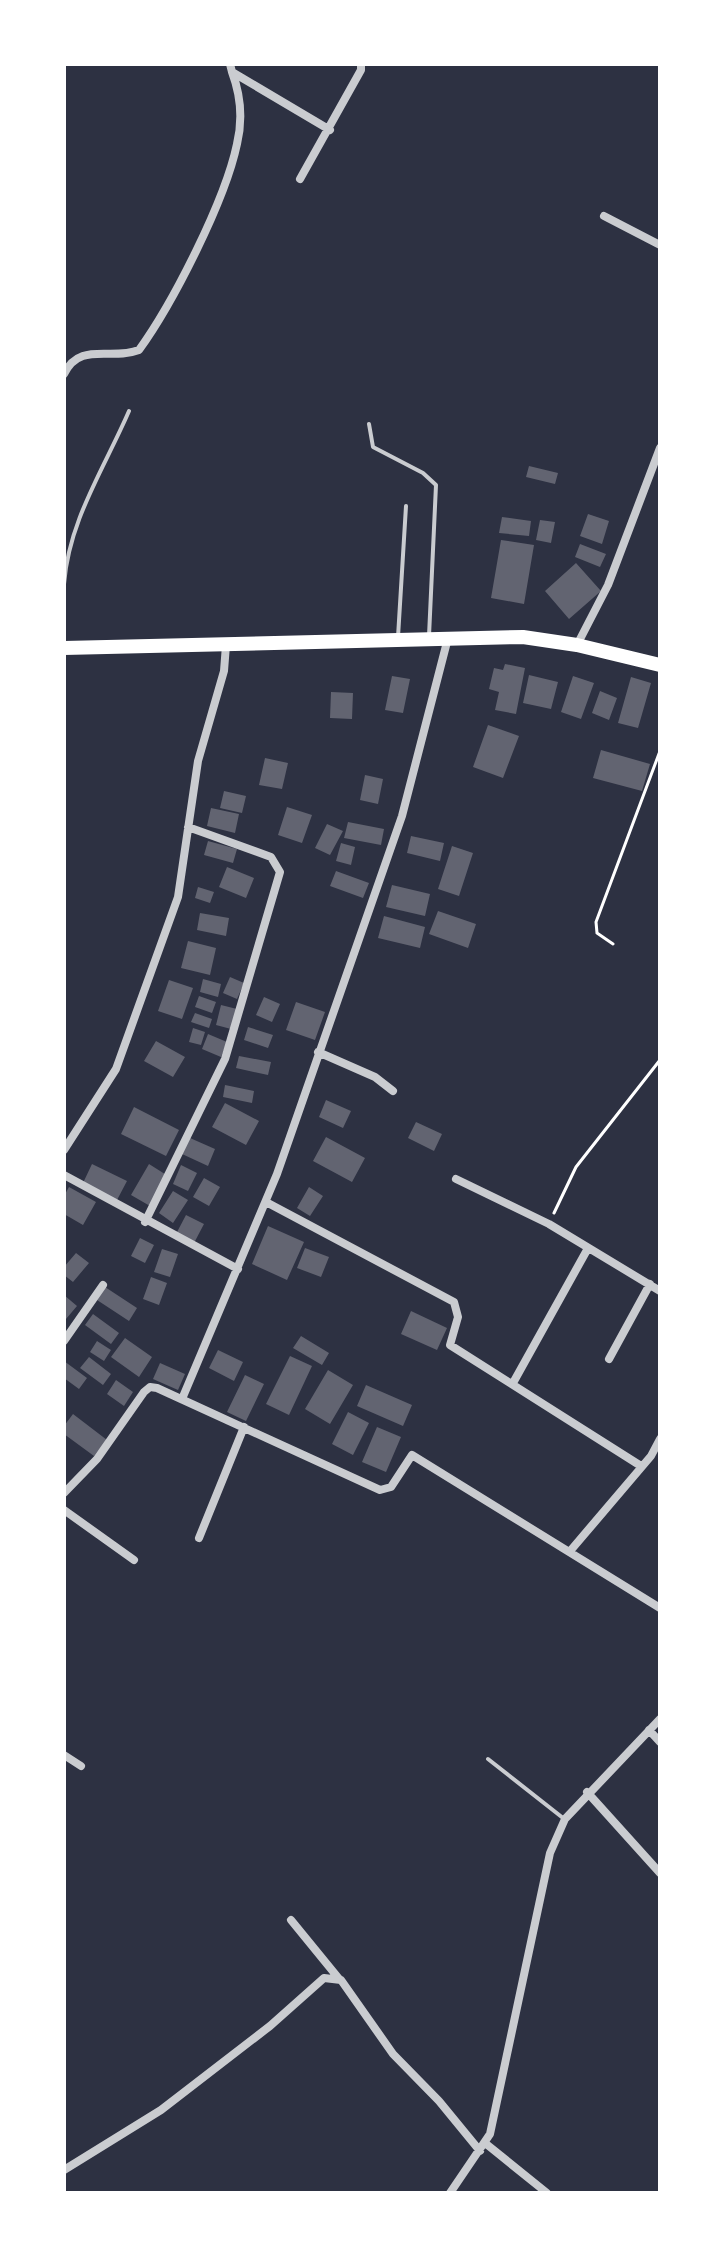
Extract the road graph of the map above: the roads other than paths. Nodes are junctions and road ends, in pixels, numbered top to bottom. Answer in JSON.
{"nodes":[{"id":1,"x":361,"y":64,"type":"edge"},
{"id":2,"x":231,"y":68,"type":"edge"},
{"id":3,"x":330,"y":130,"type":"junction"},
{"id":4,"x":300,"y":179,"type":"dead end"},
{"id":5,"x":604,"y":216,"type":"dead end"},
{"id":6,"x":660,"y":245,"type":"edge"},
{"id":7,"x":64,"y":374,"type":"edge"},
{"id":8,"x":129,"y":411,"type":"dead end"},
{"id":9,"x":369,"y":424,"type":"dead end"},
{"id":10,"x":660,"y":448,"type":"edge"},
{"id":11,"x":406,"y":506,"type":"dead end"},
{"id":12,"x":64,"y":584,"type":"edge"},
{"id":13,"x":448,"y":638,"type":"junction"},
{"id":14,"x":398,"y":639,"type":"junction"},
{"id":15,"x":428,"y":639,"type":"junction"},
{"id":16,"x":226,"y":645,"type":"junction"},
{"id":17,"x":577,"y":645,"type":"junction"},
{"id":18,"x":64,"y":648,"type":"edge"},
{"id":19,"x":660,"y":665,"type":"edge"},
{"id":20,"x":188,"y":827,"type":"junction"},
{"id":21,"x":318,"y":1052,"type":"junction"},
{"id":22,"x":393,"y":1091,"type":"dead end"},
{"id":23,"x":64,"y":1150,"type":"edge"},
{"id":24,"x":64,"y":1175,"type":"edge"},
{"id":25,"x":456,"y":1179,"type":"dead end"},
{"id":26,"x":266,"y":1202,"type":"junction"},
{"id":27,"x":145,"y":1222,"type":"junction"},
{"id":28,"x":587,"y":1250,"type":"junction"},
{"id":29,"x":238,"y":1269,"type":"junction"},
{"id":30,"x":650,"y":1284,"type":"junction"},
{"id":31,"x":103,"y":1285,"type":"dead end"},
{"id":32,"x":660,"y":1291,"type":"edge"},
{"id":33,"x":64,"y":1341,"type":"edge"},
{"id":34,"x":609,"y":1359,"type":"dead end"},
{"id":35,"x":513,"y":1383,"type":"junction"},
{"id":36,"x":182,"y":1399,"type":"junction"},
{"id":37,"x":244,"y":1427,"type":"junction"},
{"id":38,"x":660,"y":1439,"type":"edge"},
{"id":39,"x":641,"y":1466,"type":"junction"},
{"id":40,"x":64,"y":1493,"type":"edge"},
{"id":41,"x":64,"y":1510,"type":"edge"},
{"id":42,"x":199,"y":1538,"type":"dead end"},
{"id":43,"x":571,"y":1550,"type":"junction"},
{"id":44,"x":134,"y":1560,"type":"dead end"},
{"id":45,"x":660,"y":1608,"type":"edge"},
{"id":46,"x":660,"y":1719,"type":"edge"},
{"id":47,"x":649,"y":1730,"type":"junction"},
{"id":48,"x":660,"y":1742,"type":"edge"},
{"id":49,"x":64,"y":1755,"type":"edge"},
{"id":50,"x":488,"y":1759,"type":"dead end"},
{"id":51,"x":81,"y":1766,"type":"dead end"},
{"id":52,"x":587,"y":1792,"type":"junction"},
{"id":53,"x":565,"y":1819,"type":"junction"},
{"id":54,"x":660,"y":1873,"type":"edge"},
{"id":55,"x":291,"y":1920,"type":"dead end"},
{"id":56,"x":341,"y":1980,"type":"junction"},
{"id":57,"x":482,"y":2147,"type":"junction"},
{"id":58,"x":64,"y":2170,"type":"edge"},
{"id":59,"x":450,"y":2193,"type":"edge"},
{"id":60,"x":547,"y":2193,"type":"edge"}],
"edges":[{"from":1,"to":3,"type":"street"},
{"from":2,"to":3,"type":"street"},
{"from":2,"to":7,"type":"street"},
{"from":3,"to":4,"type":"street"},
{"from":5,"to":6,"type":"street"},
{"from":8,"to":12,"type":"lane"},
{"from":9,"to":15,"type":"lane"},
{"from":10,"to":17,"type":"street"},
{"from":11,"to":14,"type":"lane"},
{"from":13,"to":15,"type":"main road"},
{"from":13,"to":17,"type":"main road"},
{"from":13,"to":21,"type":"street"},
{"from":14,"to":15,"type":"main road"},
{"from":14,"to":16,"type":"main road"},
{"from":16,"to":18,"type":"main road"},
{"from":16,"to":20,"type":"street"},
{"from":17,"to":19,"type":"main road"},
{"from":20,"to":23,"type":"street"},
{"from":20,"to":27,"type":"street"},
{"from":21,"to":22,"type":"street"},
{"from":21,"to":26,"type":"street"},
{"from":24,"to":27,"type":"street"},
{"from":25,"to":28,"type":"street"},
{"from":26,"to":29,"type":"street"},
{"from":26,"to":35,"type":"street"},
{"from":27,"to":29,"type":"street"},
{"from":28,"to":30,"type":"street"},
{"from":28,"to":35,"type":"street"},
{"from":29,"to":36,"type":"street"},
{"from":30,"to":32,"type":"street"},
{"from":30,"to":34,"type":"street"},
{"from":31,"to":33,"type":"street"},
{"from":35,"to":39,"type":"street"},
{"from":36,"to":37,"type":"street"},
{"from":36,"to":40,"type":"street"},
{"from":37,"to":42,"type":"street"},
{"from":37,"to":43,"type":"street"},
{"from":38,"to":39,"type":"street"},
{"from":39,"to":43,"type":"street"},
{"from":41,"to":44,"type":"street"},
{"from":43,"to":45,"type":"street"},
{"from":46,"to":47,"type":"street"},
{"from":47,"to":48,"type":"street"},
{"from":47,"to":52,"type":"street"},
{"from":49,"to":51,"type":"street"},
{"from":50,"to":53,"type":"lane"},
{"from":52,"to":53,"type":"street"},
{"from":52,"to":54,"type":"street"},
{"from":53,"to":57,"type":"street"},
{"from":55,"to":56,"type":"street"},
{"from":56,"to":57,"type":"street"},
{"from":56,"to":58,"type":"street"},
{"from":57,"to":59,"type":"street"},
{"from":57,"to":60,"type":"street"}]}
